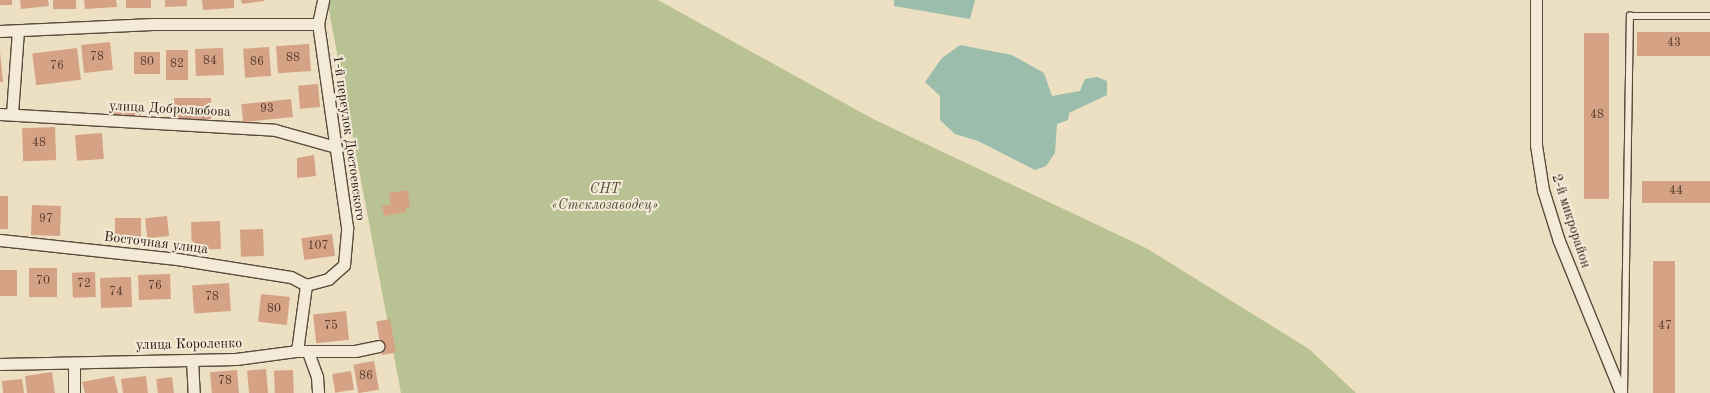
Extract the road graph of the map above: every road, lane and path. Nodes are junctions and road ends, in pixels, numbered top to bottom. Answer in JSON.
{"nodes":[{"id":1,"x":323,"y":0,"type":"edge"},
{"id":2,"x":1536,"y":0,"type":"edge"},
{"id":3,"x":1710,"y":16,"type":"edge"},
{"id":4,"x":318,"y":24,"type":"junction"},
{"id":5,"x":0,"y":31,"type":"edge"},
{"id":6,"x":18,"y":31,"type":"junction"},
{"id":7,"x":0,"y":114,"type":"edge"},
{"id":8,"x":12,"y":114,"type":"junction"},
{"id":9,"x":336,"y":147,"type":"junction"},
{"id":10,"x":0,"y":240,"type":"edge"},
{"id":11,"x":306,"y":286,"type":"junction"},
{"id":12,"x":378,"y":346,"type":"dead end"},
{"id":13,"x":303,"y":352,"type":"junction"},
{"id":14,"x":192,"y":360,"type":"junction"},
{"id":15,"x":74,"y":363,"type":"junction"},
{"id":16,"x":0,"y":364,"type":"edge"},
{"id":17,"x":74,"y":393,"type":"edge"},
{"id":18,"x":194,"y":393,"type":"edge"},
{"id":19,"x":318,"y":393,"type":"edge"},
{"id":20,"x":1623,"y":393,"type":"edge"}],
"edges":[{"from":1,"to":4,"type":"street","name":"1-й переулок Достоевского"},
{"from":2,"to":20,"type":"street","name":"2-й микрорайон"},
{"from":3,"to":20,"type":"lane"},
{"from":4,"to":6,"type":"street"},
{"from":4,"to":9,"type":"street","name":"1-й переулок Достоевского"},
{"from":5,"to":6,"type":"street"},
{"from":6,"to":8,"type":"street"},
{"from":7,"to":8,"type":"street","name":"улица Добролюбова"},
{"from":8,"to":9,"type":"street","name":"улица Добролюбова"},
{"from":9,"to":11,"type":"street","name":"1-й переулок Достоевского"},
{"from":10,"to":11,"type":"street","name":"Восточная улица"},
{"from":11,"to":13,"type":"street"},
{"from":12,"to":13,"type":"street","name":"улица Короленко"},
{"from":13,"to":14,"type":"street","name":"улица Короленко"},
{"from":13,"to":19,"type":"street"},
{"from":14,"to":15,"type":"street","name":"улица Короленко"},
{"from":14,"to":18,"type":"street"},
{"from":15,"to":16,"type":"street","name":"улица Короленко"},
{"from":15,"to":17,"type":"street"}]}
